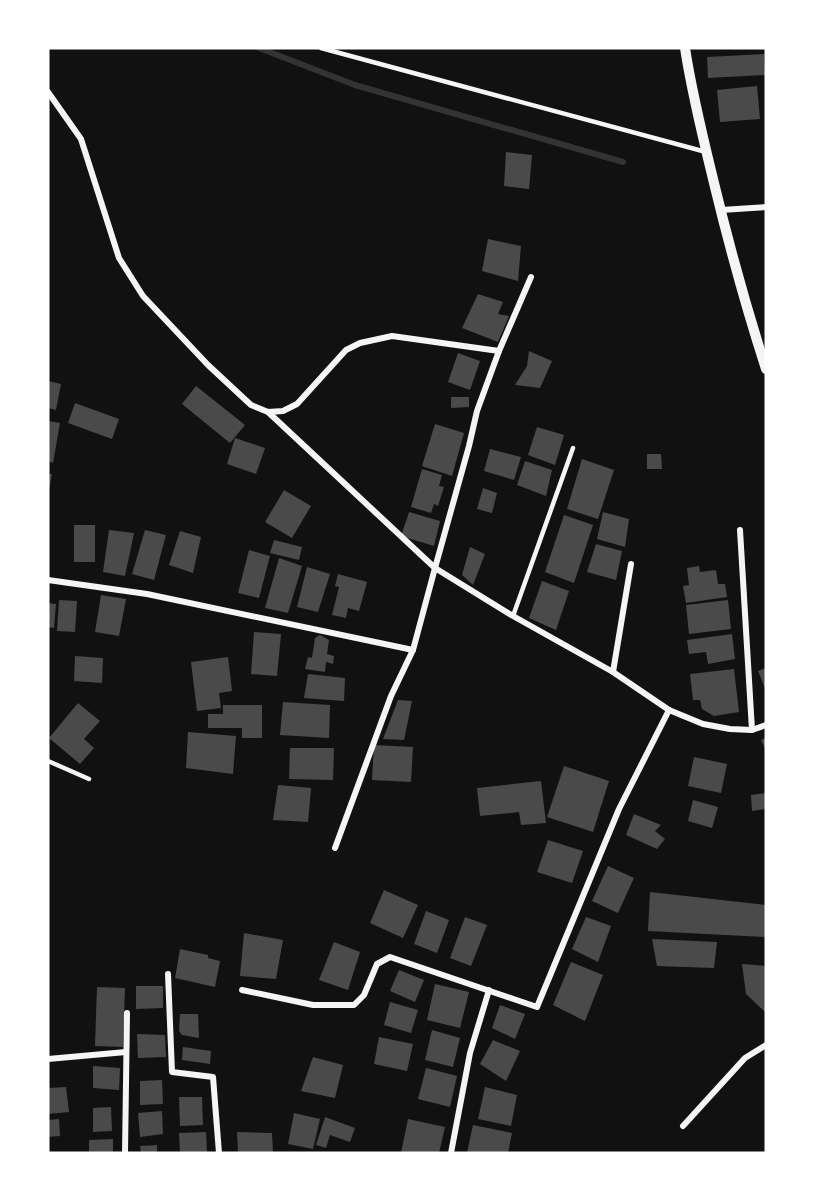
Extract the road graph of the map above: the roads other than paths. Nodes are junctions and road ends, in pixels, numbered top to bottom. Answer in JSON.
{"nodes":[{"id":1,"x":321,"y":48,"type":"edge"},
{"id":2,"x":685,"y":48,"type":"edge"},
{"id":3,"x":48,"y":92,"type":"edge"},
{"id":4,"x":707,"y":153,"type":"junction"},
{"id":5,"x":766,"y":207,"type":"edge"},
{"id":6,"x":721,"y":210,"type":"junction"},
{"id":7,"x":531,"y":277,"type":"dead end"},
{"id":8,"x":499,"y":351,"type":"junction"},
{"id":9,"x":766,"y":369,"type":"edge"},
{"id":10,"x":268,"y":412,"type":"junction"},
{"id":11,"x":573,"y":448,"type":"dead end"},
{"id":12,"x":740,"y":530,"type":"dead end"},
{"id":13,"x":631,"y":564,"type":"dead end"},
{"id":14,"x":435,"y":568,"type":"junction"},
{"id":15,"x":48,"y":580,"type":"edge"},
{"id":16,"x":513,"y":616,"type":"junction"},
{"id":17,"x":413,"y":650,"type":"junction"},
{"id":18,"x":613,"y":672,"type":"junction"},
{"id":19,"x":669,"y":710,"type":"junction"},
{"id":20,"x":766,"y":725,"type":"edge"},
{"id":21,"x":752,"y":729,"type":"junction"},
{"id":22,"x":48,"y":761,"type":"edge"},
{"id":23,"x":89,"y":779,"type":"dead end"},
{"id":24,"x":335,"y":848,"type":"dead end"},
{"id":25,"x":168,"y":974,"type":"dead end"},
{"id":26,"x":242,"y":990,"type":"dead end"},
{"id":27,"x":489,"y":990,"type":"junction"},
{"id":28,"x":127,"y":1013,"type":"dead end"},
{"id":29,"x":766,"y":1045,"type":"edge"},
{"id":30,"x":126,"y":1052,"type":"junction"},
{"id":31,"x":48,"y":1059,"type":"edge"},
{"id":32,"x":682,"y":1126,"type":"dead end"},
{"id":33,"x":125,"y":1153,"type":"edge"},
{"id":34,"x":219,"y":1153,"type":"edge"},
{"id":35,"x":451,"y":1153,"type":"edge"}],
"edges":[{"from":1,"to":4,"type":"lane"},
{"from":2,"to":4,"type":"street"},
{"from":3,"to":10,"type":"street"},
{"from":4,"to":6,"type":"street"},
{"from":5,"to":6,"type":"street"},
{"from":6,"to":9,"type":"street"},
{"from":7,"to":8,"type":"street"},
{"from":8,"to":10,"type":"street"},
{"from":8,"to":14,"type":"street"},
{"from":10,"to":14,"type":"street"},
{"from":11,"to":16,"type":"lane"},
{"from":12,"to":21,"type":"street"},
{"from":13,"to":18,"type":"street"},
{"from":14,"to":16,"type":"street"},
{"from":14,"to":17,"type":"street"},
{"from":15,"to":17,"type":"street"},
{"from":16,"to":18,"type":"street"},
{"from":17,"to":24,"type":"street"},
{"from":18,"to":19,"type":"street"},
{"from":19,"to":21,"type":"street"},
{"from":19,"to":27,"type":"street"},
{"from":20,"to":21,"type":"street"},
{"from":22,"to":23,"type":"lane"},
{"from":25,"to":34,"type":"street"},
{"from":26,"to":27,"type":"street"},
{"from":27,"to":35,"type":"street"},
{"from":28,"to":30,"type":"street"},
{"from":29,"to":32,"type":"street"},
{"from":30,"to":31,"type":"street"},
{"from":30,"to":33,"type":"street"}]}
